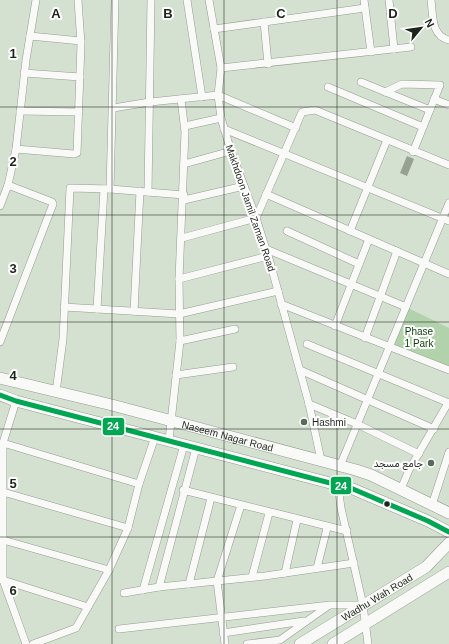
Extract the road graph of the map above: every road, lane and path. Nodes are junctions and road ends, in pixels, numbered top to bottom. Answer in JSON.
{"nodes":[{"id":1,"x":36,"y":0,"type":"edge"},
{"id":2,"x":78,"y":0,"type":"edge"},
{"id":3,"x":115,"y":0,"type":"edge"},
{"id":4,"x":151,"y":0,"type":"edge"},
{"id":5,"x":187,"y":0,"type":"edge"},
{"id":6,"x":209,"y":0,"type":"edge"},
{"id":7,"x":364,"y":0,"type":"edge"},
{"id":8,"x":389,"y":0,"type":"edge"},
{"id":9,"x":431,"y":0,"type":"edge"},
{"id":10,"x":365,"y":8,"type":"junction"},
{"id":11,"x":264,"y":22,"type":"junction"},
{"id":12,"x":214,"y":29,"type":"junction"},
{"id":13,"x":30,"y":36,"type":"junction"},
{"id":14,"x":449,"y":40,"type":"edge"},
{"id":15,"x":81,"y":41,"type":"junction"},
{"id":16,"x":411,"y":47,"type":"dead end"},
{"id":17,"x":394,"y":49,"type":"junction"},
{"id":18,"x":371,"y":52,"type":"junction"},
{"id":19,"x":268,"y":64,"type":"junction"},
{"id":20,"x":221,"y":68,"type":"junction"},
{"id":21,"x":24,"y":73,"type":"junction"},
{"id":22,"x":80,"y":77,"type":"junction"},
{"id":23,"x":361,"y":82,"type":"dead end"},
{"id":24,"x":328,"y":87,"type":"dead end"},
{"id":25,"x":385,"y":92,"type":"junction"},
{"id":26,"x":218,"y":95,"type":"junction"},
{"id":27,"x":202,"y":97,"type":"junction"},
{"id":28,"x":181,"y":99,"type":"junction"},
{"id":29,"x":434,"y":99,"type":"junction"},
{"id":30,"x":150,"y":102,"type":"junction"},
{"id":31,"x":449,"y":105,"type":"edge"},
{"id":32,"x":113,"y":108,"type":"junction"},
{"id":33,"x":430,"y":110,"type":"junction"},
{"id":34,"x":20,"y":111,"type":"junction"},
{"id":35,"x":79,"y":112,"type":"junction"},
{"id":36,"x":221,"y":118,"type":"junction"},
{"id":37,"x":185,"y":126,"type":"junction"},
{"id":38,"x":423,"y":127,"type":"junction"},
{"id":39,"x":296,"y":128,"type":"junction"},
{"id":40,"x":224,"y":129,"type":"junction"},
{"id":41,"x":387,"y":140,"type":"junction"},
{"id":42,"x":16,"y":149,"type":"junction"},
{"id":43,"x":231,"y":151,"type":"junction"},
{"id":44,"x":413,"y":152,"type":"junction"},
{"id":45,"x":284,"y":154,"type":"junction"},
{"id":46,"x":184,"y":164,"type":"junction"},
{"id":47,"x":449,"y":165,"type":"edge"},
{"id":48,"x":8,"y":184,"type":"junction"},
{"id":49,"x":244,"y":186,"type":"junction"},
{"id":50,"x":367,"y":188,"type":"junction"},
{"id":51,"x":107,"y":189,"type":"junction"},
{"id":52,"x":144,"y":192,"type":"junction"},
{"id":53,"x":266,"y":194,"type":"junction"},
{"id":54,"x":184,"y":198,"type":"junction"},
{"id":55,"x":449,"y":203,"type":"edge"},
{"id":56,"x":0,"y":206,"type":"edge"},
{"id":57,"x":256,"y":218,"type":"junction"},
{"id":58,"x":446,"y":220,"type":"edge"},
{"id":59,"x":287,"y":231,"type":"dead end"},
{"id":60,"x":350,"y":231,"type":"junction"},
{"id":61,"x":182,"y":238,"type":"junction"},
{"id":62,"x":369,"y":239,"type":"junction"},
{"id":63,"x":397,"y":251,"type":"junction"},
{"id":64,"x":267,"y":252,"type":"junction"},
{"id":65,"x":424,"y":263,"type":"junction"},
{"id":66,"x":360,"y":264,"type":"junction"},
{"id":67,"x":449,"y":274,"type":"edge"},
{"id":68,"x":179,"y":279,"type":"junction"},
{"id":69,"x":351,"y":284,"type":"junction"},
{"id":70,"x":278,"y":291,"type":"junction"},
{"id":71,"x":381,"y":297,"type":"junction"},
{"id":72,"x":281,"y":304,"type":"junction"},
{"id":73,"x":64,"y":307,"type":"junction"},
{"id":74,"x":406,"y":307,"type":"junction"},
{"id":75,"x":97,"y":309,"type":"junction"},
{"id":76,"x":134,"y":311,"type":"junction"},
{"id":77,"x":179,"y":314,"type":"junction"},
{"id":78,"x":335,"y":326,"type":"junction"},
{"id":79,"x":235,"y":329,"type":"dead end"},
{"id":80,"x":365,"y":338,"type":"junction"},
{"id":81,"x":180,"y":341,"type":"junction"},
{"id":82,"x":0,"y":342,"type":"edge"},
{"id":83,"x":307,"y":344,"type":"dead end"},
{"id":84,"x":389,"y":347,"type":"junction"},
{"id":85,"x":232,"y":367,"type":"dead end"},
{"id":86,"x":300,"y":370,"type":"junction"},
{"id":87,"x":449,"y":370,"type":"edge"},
{"id":88,"x":378,"y":374,"type":"junction"},
{"id":89,"x":176,"y":375,"type":"junction"},
{"id":90,"x":0,"y":378,"type":"edge"},
{"id":91,"x":56,"y":392,"type":"junction"},
{"id":92,"x":0,"y":395,"type":"edge"},
{"id":93,"x":367,"y":400,"type":"junction"},
{"id":94,"x":16,"y":401,"type":"junction"},
{"id":95,"x":448,"y":403,"type":"edge"},
{"id":96,"x":309,"y":404,"type":"junction"},
{"id":97,"x":172,"y":422,"type":"junction"},
{"id":98,"x":357,"y":424,"type":"junction"},
{"id":99,"x":434,"y":429,"type":"junction"},
{"id":100,"x":155,"y":437,"type":"junction"},
{"id":101,"x":169,"y":440,"type":"junction"},
{"id":102,"x":3,"y":443,"type":"junction"},
{"id":103,"x":184,"y":445,"type":"junction"},
{"id":104,"x":196,"y":448,"type":"junction"},
{"id":105,"x":449,"y":452,"type":"edge"},
{"id":106,"x":419,"y":454,"type":"junction"},
{"id":107,"x":321,"y":460,"type":"junction"},
{"id":108,"x":340,"y":466,"type":"junction"},
{"id":109,"x":365,"y":473,"type":"junction"},
{"id":110,"x":139,"y":484,"type":"junction"},
{"id":111,"x":338,"y":486,"type":"junction"},
{"id":112,"x":401,"y":489,"type":"junction"},
{"id":113,"x":183,"y":490,"type":"junction"},
{"id":114,"x":358,"y":491,"type":"junction"},
{"id":115,"x":3,"y":492,"type":"junction"},
{"id":116,"x":211,"y":498,"type":"junction"},
{"id":117,"x":241,"y":505,"type":"junction"},
{"id":118,"x":432,"y":505,"type":"junction"},
{"id":119,"x":269,"y":513,"type":"junction"},
{"id":120,"x":449,"y":513,"type":"edge"},
{"id":121,"x":297,"y":520,"type":"junction"},
{"id":122,"x":128,"y":528,"type":"junction"},
{"id":123,"x":327,"y":528,"type":"junction"},
{"id":124,"x":347,"y":531,"type":"junction"},
{"id":125,"x":449,"y":532,"type":"edge"},
{"id":126,"x":3,"y":540,"type":"junction"},
{"id":127,"x":449,"y":543,"type":"edge"},
{"id":128,"x":354,"y":563,"type":"junction"},
{"id":129,"x":317,"y":568,"type":"junction"},
{"id":130,"x":109,"y":570,"type":"junction"},
{"id":131,"x":449,"y":572,"type":"edge"},
{"id":132,"x":285,"y":573,"type":"junction"},
{"id":133,"x":252,"y":577,"type":"junction"},
{"id":134,"x":3,"y":580,"type":"junction"},
{"id":135,"x":217,"y":581,"type":"junction"},
{"id":136,"x":189,"y":584,"type":"junction"},
{"id":137,"x":159,"y":587,"type":"junction"},
{"id":138,"x":143,"y":590,"type":"junction"},
{"id":139,"x":124,"y":593,"type":"dead end"},
{"id":140,"x":330,"y":605,"type":"junction"},
{"id":141,"x":363,"y":605,"type":"junction"},
{"id":142,"x":88,"y":607,"type":"junction"},
{"id":143,"x":222,"y":618,"type":"junction"},
{"id":144,"x":306,"y":621,"type":"junction"},
{"id":145,"x":364,"y":624,"type":"junction"},
{"id":146,"x":119,"y":629,"type":"dead end"},
{"id":147,"x":224,"y":633,"type":"junction"},
{"id":148,"x":26,"y":644,"type":"edge"},
{"id":149,"x":33,"y":644,"type":"edge"},
{"id":150,"x":225,"y":644,"type":"edge"},
{"id":151,"x":247,"y":644,"type":"edge"},
{"id":152,"x":300,"y":644,"type":"edge"},
{"id":153,"x":333,"y":644,"type":"edge"},
{"id":154,"x":368,"y":644,"type":"edge"}],
"edges":[{"from":1,"to":13,"type":"street"},
{"from":2,"to":15,"type":"street"},
{"from":3,"to":32,"type":"street"},
{"from":4,"to":30,"type":"street"},
{"from":5,"to":27,"type":"street"},
{"from":6,"to":12,"type":"street","name":"Makhdoon Jamil Zaman Road"},
{"from":7,"to":10,"type":"street"},
{"from":8,"to":17,"type":"street"},
{"from":9,"to":14,"type":"street"},
{"from":10,"to":11,"type":"street"},
{"from":10,"to":18,"type":"street"},
{"from":11,"to":12,"type":"street"},
{"from":11,"to":19,"type":"street"},
{"from":12,"to":20,"type":"street","name":"Makhdoon Jamil Zaman Road"},
{"from":13,"to":15,"type":"street"},
{"from":13,"to":21,"type":"street"},
{"from":15,"to":22,"type":"street"},
{"from":16,"to":17,"type":"street"},
{"from":17,"to":18,"type":"street"},
{"from":18,"to":19,"type":"street"},
{"from":19,"to":20,"type":"street"},
{"from":20,"to":26,"type":"street","name":"Makhdoon Jamil Zaman Road"},
{"from":21,"to":22,"type":"street"},
{"from":21,"to":34,"type":"street"},
{"from":22,"to":35,"type":"street"},
{"from":23,"to":25,"type":"street"},
{"from":24,"to":38,"type":"street"},
{"from":25,"to":29,"type":"street"},
{"from":25,"to":33,"type":"street"},
{"from":26,"to":27,"type":"street"},
{"from":26,"to":36,"type":"street","name":"Makhdoon Jamil Zaman Road"},
{"from":26,"to":39,"type":"street"},
{"from":27,"to":28,"type":"street"},
{"from":28,"to":30,"type":"street"},
{"from":28,"to":37,"type":"street"},
{"from":29,"to":31,"type":"street"},
{"from":29,"to":33,"type":"street"},
{"from":30,"to":32,"type":"street"},
{"from":30,"to":52,"type":"street"},
{"from":32,"to":51,"type":"street"},
{"from":33,"to":38,"type":"street"},
{"from":34,"to":35,"type":"street"},
{"from":34,"to":42,"type":"street"},
{"from":35,"to":42,"type":"street"},
{"from":36,"to":37,"type":"street"},
{"from":36,"to":40,"type":"street","name":"Makhdoon Jamil Zaman Road"},
{"from":37,"to":46,"type":"street"},
{"from":38,"to":44,"type":"street"},
{"from":39,"to":41,"type":"street"},
{"from":39,"to":45,"type":"street"},
{"from":40,"to":43,"type":"street","name":"Makhdoon Jamil Zaman Road"},
{"from":40,"to":45,"type":"street"},
{"from":41,"to":44,"type":"street"},
{"from":41,"to":50,"type":"street"},
{"from":42,"to":48,"type":"street"},
{"from":43,"to":46,"type":"street"},
{"from":43,"to":49,"type":"street","name":"Makhdoon Jamil Zaman Road"},
{"from":44,"to":47,"type":"street"},
{"from":45,"to":50,"type":"street"},
{"from":45,"to":53,"type":"street"},
{"from":46,"to":54,"type":"street"},
{"from":48,"to":56,"type":"street"},
{"from":48,"to":82,"type":"street"},
{"from":49,"to":54,"type":"street"},
{"from":49,"to":57,"type":"street","name":"Makhdoon Jamil Zaman Road"},
{"from":50,"to":58,"type":"street"},
{"from":50,"to":60,"type":"street"},
{"from":51,"to":52,"type":"street"},
{"from":51,"to":73,"type":"street"},
{"from":51,"to":75,"type":"street"},
{"from":52,"to":54,"type":"street"},
{"from":52,"to":76,"type":"street"},
{"from":53,"to":57,"type":"street"},
{"from":53,"to":60,"type":"street"},
{"from":54,"to":61,"type":"street"},
{"from":55,"to":58,"type":"street"},
{"from":57,"to":61,"type":"street"},
{"from":57,"to":64,"type":"street","name":"Makhdoon Jamil Zaman Road"},
{"from":58,"to":65,"type":"street"},
{"from":59,"to":66,"type":"street"},
{"from":60,"to":62,"type":"street"},
{"from":61,"to":68,"type":"street"},
{"from":62,"to":63,"type":"street"},
{"from":62,"to":66,"type":"street"},
{"from":63,"to":65,"type":"street"},
{"from":63,"to":71,"type":"street"},
{"from":64,"to":68,"type":"street"},
{"from":64,"to":69,"type":"street"},
{"from":64,"to":70,"type":"street","name":"Makhdoon Jamil Zaman Road"},
{"from":65,"to":67,"type":"street"},
{"from":65,"to":74,"type":"street"},
{"from":66,"to":69,"type":"street"},
{"from":68,"to":77,"type":"street"},
{"from":69,"to":71,"type":"street"},
{"from":69,"to":78,"type":"street"},
{"from":70,"to":72,"type":"street","name":"Makhdoon Jamil Zaman Road"},
{"from":70,"to":77,"type":"street"},
{"from":71,"to":74,"type":"street"},
{"from":71,"to":80,"type":"street"},
{"from":72,"to":78,"type":"street"},
{"from":72,"to":86,"type":"street","name":"Makhdoon Jamil Zaman Road"},
{"from":73,"to":75,"type":"street"},
{"from":73,"to":91,"type":"street"},
{"from":74,"to":84,"type":"street"},
{"from":75,"to":76,"type":"street"},
{"from":76,"to":77,"type":"street"},
{"from":77,"to":81,"type":"street"},
{"from":78,"to":80,"type":"street"},
{"from":79,"to":81,"type":"street"},
{"from":80,"to":84,"type":"street"},
{"from":81,"to":89,"type":"street"},
{"from":83,"to":88,"type":"street"},
{"from":84,"to":87,"type":"street"},
{"from":84,"to":88,"type":"street"},
{"from":85,"to":89,"type":"street"},
{"from":86,"to":93,"type":"street"},
{"from":86,"to":96,"type":"street","name":"Makhdoon Jamil Zaman Road"},
{"from":88,"to":93,"type":"street"},
{"from":88,"to":95,"type":"street"},
{"from":89,"to":97,"type":"street"},
{"from":90,"to":91,"type":"main road","name":"Naseem Nagar Road"},
{"from":91,"to":97,"type":"main road","name":"Naseem Nagar Road"},
{"from":92,"to":94,"type":"main road","name":"Naseem Nagar Road"},
{"from":93,"to":98,"type":"street"},
{"from":93,"to":99,"type":"street"},
{"from":94,"to":100,"type":"main road","name":"Naseem Nagar Road"},
{"from":94,"to":102,"type":"street"},
{"from":95,"to":99,"type":"street"},
{"from":96,"to":98,"type":"street"},
{"from":96,"to":107,"type":"street","name":"Makhdoon Jamil Zaman Road"},
{"from":97,"to":101,"type":"street"},
{"from":97,"to":107,"type":"main road","name":"Naseem Nagar Road"},
{"from":98,"to":106,"type":"street"},
{"from":98,"to":108,"type":"street"},
{"from":99,"to":106,"type":"street"},
{"from":100,"to":101,"type":"main road","name":"Naseem Nagar Road"},
{"from":100,"to":110,"type":"street"},
{"from":101,"to":103,"type":"main road","name":"Naseem Nagar Road"},
{"from":102,"to":110,"type":"street"},
{"from":102,"to":115,"type":"street"},
{"from":103,"to":104,"type":"main road","name":"Naseem Nagar Road"},
{"from":103,"to":138,"type":"street"},
{"from":104,"to":111,"type":"main road","name":"Naseem Nagar Road"},
{"from":104,"to":113,"type":"street"},
{"from":105,"to":118,"type":"street"},
{"from":106,"to":112,"type":"street"},
{"from":107,"to":108,"type":"main road","name":"Naseem Nagar Road"},
{"from":108,"to":109,"type":"main road","name":"Naseem Nagar Road"},
{"from":109,"to":112,"type":"main road","name":"Naseem Nagar Road"},
{"from":109,"to":114,"type":"main road"},
{"from":110,"to":122,"type":"street"},
{"from":111,"to":114,"type":"main road","name":"Naseem Nagar Road"},
{"from":111,"to":124,"type":"street"},
{"from":112,"to":118,"type":"main road","name":"Naseem Nagar Road"},
{"from":113,"to":116,"type":"street"},
{"from":113,"to":137,"type":"street"},
{"from":114,"to":125,"type":"main road","name":"Naseem Nagar Road"},
{"from":115,"to":122,"type":"street"},
{"from":115,"to":126,"type":"street"},
{"from":116,"to":117,"type":"street"},
{"from":116,"to":136,"type":"street"},
{"from":117,"to":119,"type":"street"},
{"from":117,"to":135,"type":"street"},
{"from":118,"to":120,"type":"main road","name":"Naseem Nagar Road"},
{"from":119,"to":121,"type":"street"},
{"from":119,"to":133,"type":"street"},
{"from":121,"to":123,"type":"street"},
{"from":121,"to":132,"type":"street"},
{"from":122,"to":130,"type":"street"},
{"from":123,"to":124,"type":"street"},
{"from":123,"to":129,"type":"street"},
{"from":124,"to":128,"type":"street"},
{"from":126,"to":130,"type":"street"},
{"from":126,"to":134,"type":"street"},
{"from":127,"to":141,"type":"main road","name":"Wadhu Wah Road"},
{"from":128,"to":129,"type":"street"},
{"from":128,"to":141,"type":"street"},
{"from":129,"to":132,"type":"street"},
{"from":130,"to":142,"type":"street"},
{"from":131,"to":145,"type":"main road","name":"Wadhu Wah Road"},
{"from":132,"to":133,"type":"street"},
{"from":133,"to":135,"type":"street"},
{"from":134,"to":142,"type":"street"},
{"from":134,"to":148,"type":"street"},
{"from":135,"to":136,"type":"street"},
{"from":135,"to":143,"type":"street"},
{"from":136,"to":137,"type":"street"},
{"from":137,"to":138,"type":"street"},
{"from":138,"to":139,"type":"street"},
{"from":140,"to":141,"type":"street"},
{"from":140,"to":143,"type":"street"},
{"from":140,"to":144,"type":"street"},
{"from":141,"to":145,"type":"street"},
{"from":141,"to":152,"type":"main road","name":"Wadhu Wah Road"},
{"from":142,"to":149,"type":"street"},
{"from":143,"to":146,"type":"street"},
{"from":143,"to":147,"type":"street"},
{"from":144,"to":147,"type":"street"},
{"from":144,"to":151,"type":"street"},
{"from":145,"to":153,"type":"main road","name":"Wadhu Wah Road"},
{"from":145,"to":154,"type":"street"},
{"from":147,"to":150,"type":"street"}]}
